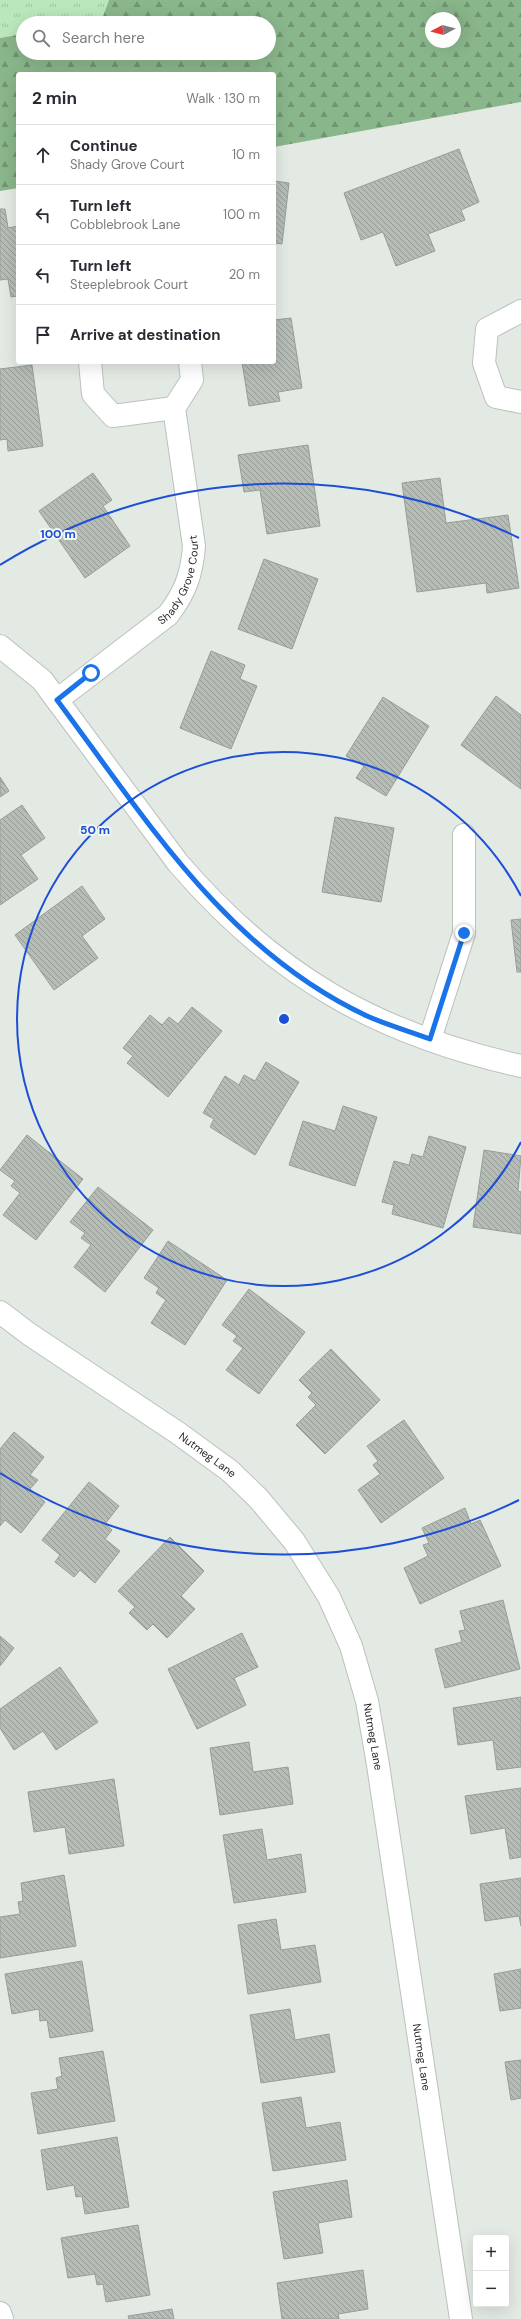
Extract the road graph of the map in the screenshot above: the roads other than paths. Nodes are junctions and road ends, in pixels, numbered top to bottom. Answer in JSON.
{"nodes":[{"id":1,"x":521,"y":312,"type":"edge"},
{"id":2,"x":90,"y":364,"type":"edge"},
{"id":3,"x":190,"y":364,"type":"edge"},
{"id":4,"x":521,"y":402,"type":"edge"},
{"id":5,"x":174,"y":408,"type":"junction"},
{"id":6,"x":0,"y":646,"type":"edge"},
{"id":7,"x":57,"y":700,"type":"junction"},
{"id":8,"x":464,"y":835,"type":"dead end"},
{"id":9,"x":430,"y":1039,"type":"junction"},
{"id":10,"x":521,"y":1066,"type":"edge"},
{"id":11,"x":0,"y":1312,"type":"edge"},
{"id":12,"x":0,"y":2313,"type":"edge"},
{"id":13,"x":2,"y":2319,"type":"edge"},
{"id":14,"x":461,"y":2319,"type":"edge"}],
"edges":[{"from":1,"to":4,"type":"street"},
{"from":2,"to":5,"type":"street"},
{"from":3,"to":5,"type":"street"},
{"from":5,"to":7,"type":"street","name":"Shady Grove Court"},
{"from":6,"to":7,"type":"street"},
{"from":7,"to":9,"type":"street"},
{"from":8,"to":9,"type":"street"},
{"from":9,"to":10,"type":"street"},
{"from":11,"to":14,"type":"street","name":"Nutmeg Lane"},
{"from":12,"to":13,"type":"street"}]}
